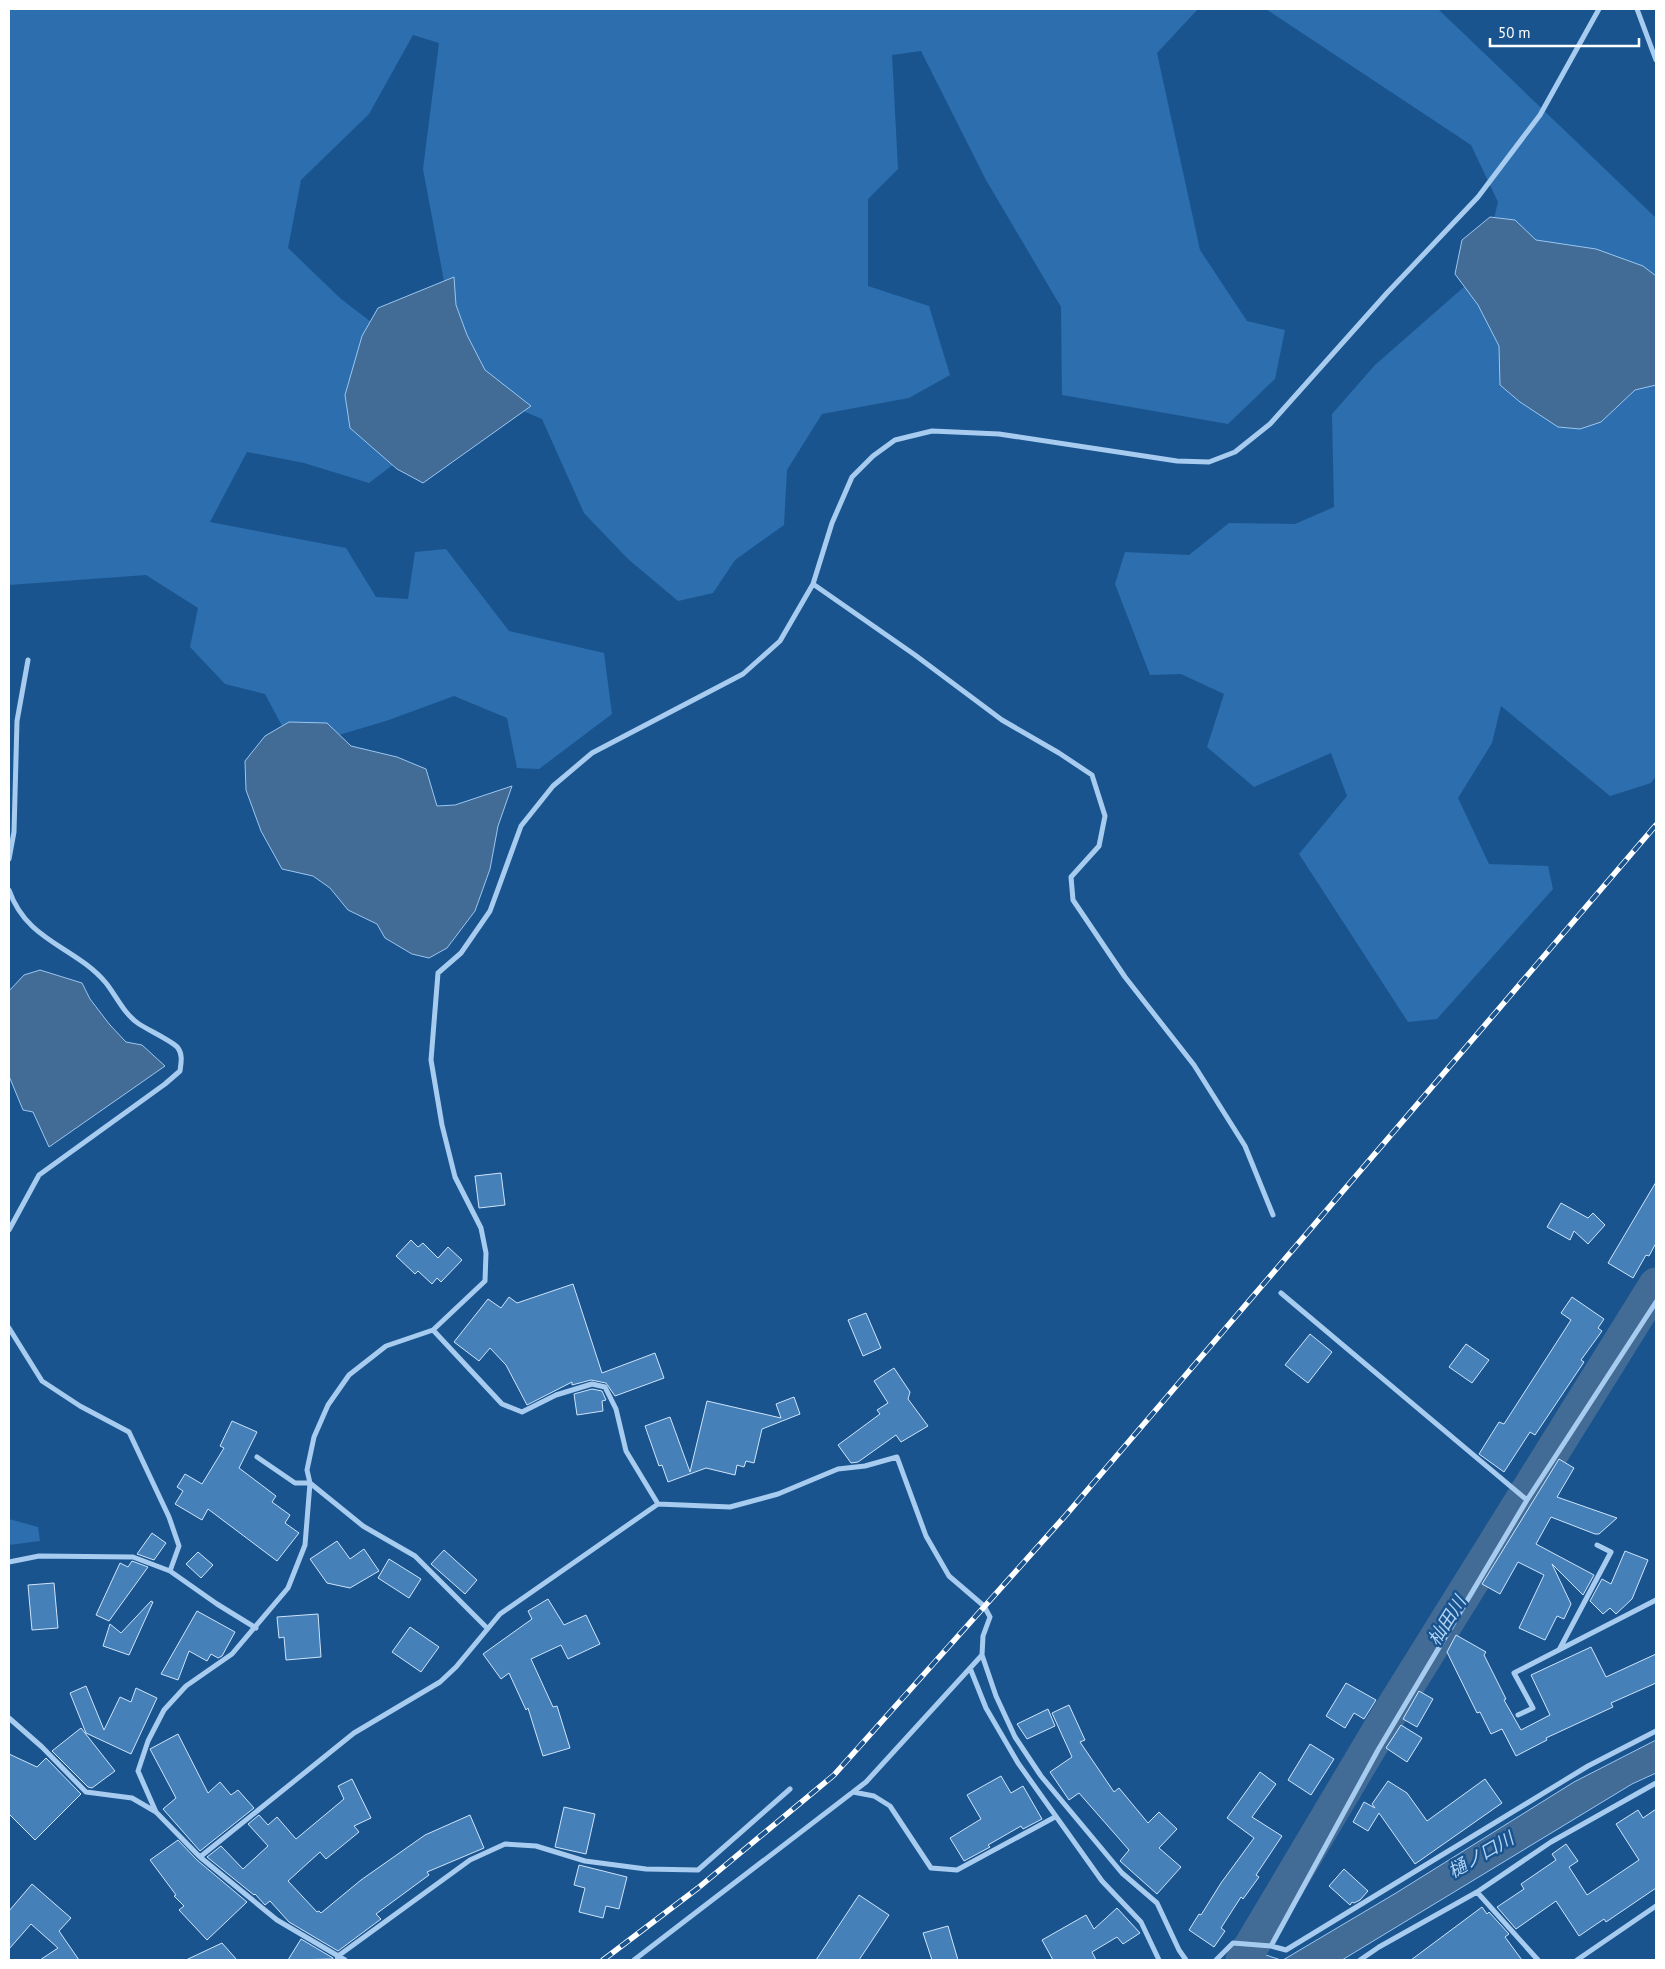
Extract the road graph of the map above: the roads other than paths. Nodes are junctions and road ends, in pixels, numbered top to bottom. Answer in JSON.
{"nodes":[{"id":1,"x":1599,"y":9,"type":"edge"},
{"id":2,"x":1637,"y":9,"type":"edge"},
{"id":3,"x":1656,"y":60,"type":"edge"},
{"id":4,"x":813,"y":584,"type":"junction"},
{"id":5,"x":28,"y":660,"type":"dead end"},
{"id":6,"x":9,"y":859,"type":"edge"},
{"id":7,"x":9,"y":890,"type":"edge"},
{"id":8,"x":1273,"y":1215,"type":"dead end"},
{"id":9,"x":9,"y":1230,"type":"edge"},
{"id":10,"x":1281,"y":1293,"type":"dead end"},
{"id":11,"x":1656,"y":1302,"type":"edge"},
{"id":12,"x":9,"y":1328,"type":"edge"},
{"id":13,"x":433,"y":1330,"type":"junction"},
{"id":14,"x":257,"y":1457,"type":"dead end"},
{"id":15,"x":310,"y":1484,"type":"junction"},
{"id":16,"x":1528,"y":1500,"type":"junction"},
{"id":17,"x":658,"y":1504,"type":"junction"},
{"id":18,"x":1597,"y":1545,"type":"dead end"},
{"id":19,"x":9,"y":1562,"type":"edge"},
{"id":20,"x":170,"y":1572,"type":"junction"},
{"id":21,"x":1656,"y":1600,"type":"edge"},
{"id":22,"x":256,"y":1628,"type":"junction"},
{"id":23,"x":487,"y":1628,"type":"junction"},
{"id":24,"x":1559,"y":1651,"type":"junction"},
{"id":25,"x":982,"y":1655,"type":"junction"},
{"id":26,"x":970,"y":1668,"type":"junction"},
{"id":27,"x":1518,"y":1715,"type":"dead end"},
{"id":28,"x":9,"y":1718,"type":"edge"},
{"id":29,"x":1656,"y":1731,"type":"edge"},
{"id":30,"x":1656,"y":1783,"type":"edge"},
{"id":31,"x":790,"y":1788,"type":"dead end"},
{"id":32,"x":853,"y":1792,"type":"junction"},
{"id":33,"x":156,"y":1812,"type":"junction"},
{"id":34,"x":1055,"y":1817,"type":"junction"},
{"id":35,"x":200,"y":1857,"type":"junction"},
{"id":36,"x":1477,"y":1892,"type":"junction"},
{"id":37,"x":1656,"y":1906,"type":"edge"},
{"id":38,"x":1271,"y":1946,"type":"junction"},
{"id":39,"x":337,"y":1958,"type":"edge"},
{"id":40,"x":1534,"y":1959,"type":"edge"},
{"id":41,"x":345,"y":1960,"type":"edge"},
{"id":42,"x":634,"y":1960,"type":"edge"},
{"id":43,"x":1159,"y":1960,"type":"edge"},
{"id":44,"x":1186,"y":1960,"type":"edge"},
{"id":45,"x":1216,"y":1960,"type":"edge"},
{"id":46,"x":1360,"y":1960,"type":"edge"},
{"id":47,"x":1577,"y":1960,"type":"edge"}],
"edges":[{"from":1,"to":4,"type":"street"},
{"from":2,"to":3,"type":"street"},
{"from":4,"to":8,"type":"street"},
{"from":4,"to":13,"type":"street"},
{"from":5,"to":6,"type":"street"},
{"from":7,"to":9,"type":"street"},
{"from":10,"to":16,"type":"street"},
{"from":11,"to":16,"type":"street"},
{"from":12,"to":20,"type":"street"},
{"from":13,"to":15,"type":"street"},
{"from":13,"to":17,"type":"street"},
{"from":14,"to":15,"type":"street"},
{"from":15,"to":22,"type":"street"},
{"from":15,"to":23,"type":"street"},
{"from":16,"to":38,"type":"street"},
{"from":17,"to":23,"type":"street"},
{"from":17,"to":25,"type":"street"},
{"from":18,"to":24,"type":"street"},
{"from":19,"to":20,"type":"street"},
{"from":20,"to":22,"type":"street"},
{"from":21,"to":24,"type":"street"},
{"from":22,"to":33,"type":"street"},
{"from":23,"to":35,"type":"street"},
{"from":24,"to":27,"type":"street"},
{"from":25,"to":26,"type":"street"},
{"from":25,"to":44,"type":"street"},
{"from":26,"to":32,"type":"street"},
{"from":26,"to":34,"type":"street"},
{"from":28,"to":33,"type":"street"},
{"from":29,"to":38,"type":"street"},
{"from":30,"to":36,"type":"street"},
{"from":31,"to":39,"type":"street"},
{"from":32,"to":34,"type":"street"},
{"from":32,"to":42,"type":"street"},
{"from":33,"to":35,"type":"street"},
{"from":34,"to":43,"type":"street"},
{"from":35,"to":39,"type":"street"},
{"from":36,"to":40,"type":"street"},
{"from":36,"to":46,"type":"street"},
{"from":37,"to":47,"type":"street"},
{"from":38,"to":45,"type":"street"},
{"from":39,"to":41,"type":"street"}]}
